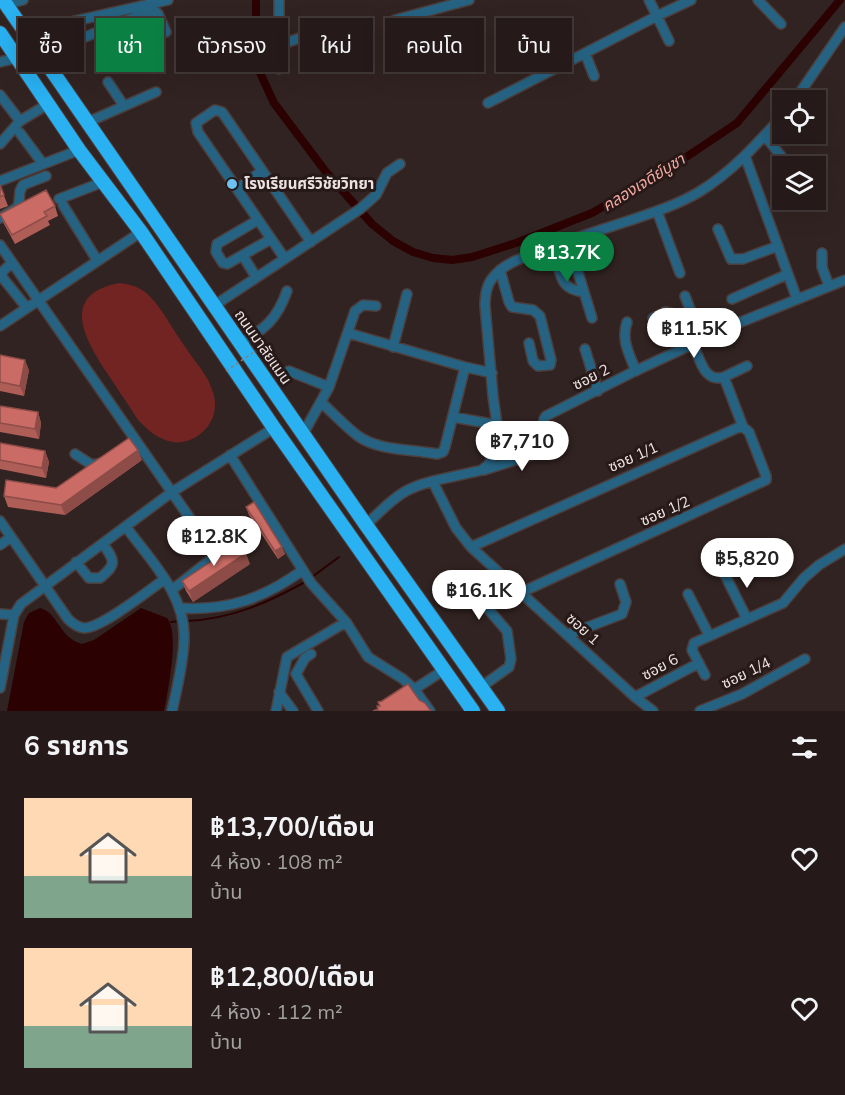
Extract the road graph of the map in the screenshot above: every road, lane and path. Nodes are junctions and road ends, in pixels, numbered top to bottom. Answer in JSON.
{"nodes":[{"id":1,"x":23,"y":0,"type":"edge"},
{"id":2,"x":168,"y":0,"type":"edge"},
{"id":3,"x":279,"y":0,"type":"edge"},
{"id":4,"x":470,"y":0,"type":"edge"},
{"id":5,"x":649,"y":0,"type":"edge"},
{"id":6,"x":691,"y":0,"type":"edge"},
{"id":7,"x":758,"y":0,"type":"edge"},
{"id":8,"x":5,"y":2,"type":"edge"},
{"id":9,"x":657,"y":16,"type":"junction"},
{"id":10,"x":132,"y":18,"type":"edge"},
{"id":11,"x":160,"y":18,"type":"edge"},
{"id":12,"x":279,"y":18,"type":"edge"},
{"id":13,"x":402,"y":18,"type":"edge"},
{"id":14,"x":84,"y":19,"type":"edge"},
{"id":15,"x":18,"y":21,"type":"edge"},
{"id":16,"x":781,"y":24,"type":"dead end"},
{"id":17,"x":845,"y":27,"type":"edge"},
{"id":18,"x":164,"y":28,"type":"edge"},
{"id":19,"x":166,"y":32,"type":"dead end"},
{"id":20,"x":0,"y":33,"type":"edge"},
{"id":21,"x":669,"y":41,"type":"dead end"},
{"id":22,"x":585,"y":53,"type":"junction"},
{"id":23,"x":16,"y":58,"type":"junction"},
{"id":24,"x":572,"y":60,"type":"edge"},
{"id":25,"x":0,"y":62,"type":"edge"},
{"id":26,"x":53,"y":72,"type":"edge"},
{"id":27,"x":548,"y":72,"type":"edge"},
{"id":28,"x":594,"y":76,"type":"dead end"},
{"id":29,"x":108,"y":82,"type":"dead end"},
{"id":30,"x":802,"y":90,"type":"edge"},
{"id":31,"x":156,"y":92,"type":"dead end"},
{"id":32,"x":0,"y":95,"type":"edge"},
{"id":33,"x":488,"y":103,"type":"dead end"},
{"id":34,"x":48,"y":104,"type":"junction"},
{"id":35,"x":124,"y":106,"type":"junction"},
{"id":36,"x":20,"y":121,"type":"junction"},
{"id":37,"x":88,"y":122,"type":"junction"},
{"id":38,"x":772,"y":128,"type":"edge"},
{"id":39,"x":21,"y":133,"type":"dead end"},
{"id":40,"x":765,"y":136,"type":"junction"},
{"id":41,"x":1,"y":139,"type":"edge"},
{"id":42,"x":79,"y":150,"type":"junction"},
{"id":43,"x":745,"y":156,"type":"junction"},
{"id":44,"x":782,"y":156,"type":"dead end"},
{"id":45,"x":43,"y":164,"type":"junction"},
{"id":46,"x":400,"y":164,"type":"dead end"},
{"id":47,"x":262,"y":171,"type":"junction"},
{"id":48,"x":46,"y":177,"type":"dead end"},
{"id":49,"x":0,"y":181,"type":"edge"},
{"id":50,"x":103,"y":182,"type":"junction"},
{"id":51,"x":237,"y":189,"type":"junction"},
{"id":52,"x":657,"y":211,"type":"junction"},
{"id":53,"x":0,"y":218,"type":"edge"},
{"id":54,"x":258,"y":220,"type":"junction"},
{"id":55,"x":718,"y":229,"type":"dead end"},
{"id":56,"x":141,"y":232,"type":"junction"},
{"id":57,"x":271,"y":239,"type":"junction"},
{"id":58,"x":311,"y":242,"type":"junction"},
{"id":59,"x":568,"y":242,"type":"junction"},
{"id":60,"x":0,"y":245,"type":"edge"},
{"id":61,"x":778,"y":246,"type":"junction"},
{"id":62,"x":541,"y":251,"type":"junction"},
{"id":63,"x":822,"y":253,"type":"dead end"},
{"id":64,"x":243,"y":256,"type":"junction"},
{"id":65,"x":285,"y":259,"type":"junction"},
{"id":66,"x":97,"y":260,"type":"junction"},
{"id":67,"x":12,"y":263,"type":"junction"},
{"id":68,"x":557,"y":263,"type":"junction"},
{"id":69,"x":500,"y":270,"type":"junction"},
{"id":70,"x":680,"y":273,"type":"dead end"},
{"id":71,"x":788,"y":274,"type":"junction"},
{"id":72,"x":256,"y":277,"type":"junction"},
{"id":73,"x":845,"y":280,"type":"edge"},
{"id":74,"x":829,"y":286,"type":"junction"},
{"id":75,"x":287,"y":291,"type":"dead end"},
{"id":76,"x":584,"y":292,"type":"junction"},
{"id":77,"x":407,"y":294,"type":"dead end"},
{"id":78,"x":685,"y":296,"type":"dead end"},
{"id":79,"x":732,"y":299,"type":"dead end"},
{"id":80,"x":38,"y":300,"type":"junction"},
{"id":81,"x":797,"y":300,"type":"junction"},
{"id":82,"x":215,"y":305,"type":"junction"},
{"id":83,"x":376,"y":306,"type":"dead end"},
{"id":84,"x":27,"y":308,"type":"junction"},
{"id":85,"x":0,"y":313,"type":"edge"},
{"id":86,"x":592,"y":318,"type":"dead end"},
{"id":87,"x":653,"y":318,"type":"dead end"},
{"id":88,"x":9,"y":320,"type":"junction"},
{"id":89,"x":627,"y":322,"type":"dead end"},
{"id":90,"x":0,"y":326,"type":"edge"},
{"id":91,"x":348,"y":333,"type":"junction"},
{"id":92,"x":707,"y":338,"type":"junction"},
{"id":93,"x":241,"y":343,"type":"junction"},
{"id":94,"x":529,"y":343,"type":"dead end"},
{"id":95,"x":691,"y":345,"type":"junction"},
{"id":96,"x":263,"y":346,"type":"dead end"},
{"id":97,"x":393,"y":347,"type":"junction"},
{"id":98,"x":585,"y":349,"type":"dead end"},
{"id":99,"x":747,"y":366,"type":"dead end"},
{"id":100,"x":465,"y":367,"type":"junction"},
{"id":101,"x":226,"y":371,"type":"dead end"},
{"id":102,"x":289,"y":371,"type":"dead end"},
{"id":103,"x":636,"y":371,"type":"junction"},
{"id":104,"x":492,"y":373,"type":"junction"},
{"id":105,"x":723,"y":377,"type":"junction"},
{"id":106,"x":330,"y":387,"type":"junction"},
{"id":107,"x":598,"y":391,"type":"junction"},
{"id":108,"x":322,"y":403,"type":"junction"},
{"id":109,"x":453,"y":417,"type":"junction"},
{"id":110,"x":497,"y":425,"type":"junction"},
{"id":111,"x":743,"y":427,"type":"junction"},
{"id":112,"x":274,"y":428,"type":"junction"},
{"id":113,"x":303,"y":434,"type":"junction"},
{"id":114,"x":134,"y":437,"type":"junction"},
{"id":115,"x":126,"y":444,"type":"edge"},
{"id":116,"x":75,"y":454,"type":"dead end"},
{"id":117,"x":230,"y":455,"type":"junction"},
{"id":118,"x":109,"y":457,"type":"edge"},
{"id":119,"x":482,"y":470,"type":"junction"},
{"id":120,"x":433,"y":482,"type":"junction"},
{"id":121,"x":172,"y":492,"type":"junction"},
{"id":122,"x":0,"y":521,"type":"edge"},
{"id":123,"x":366,"y":525,"type":"junction"},
{"id":124,"x":126,"y":527,"type":"junction"},
{"id":125,"x":11,"y":537,"type":"junction"},
{"id":126,"x":103,"y":543,"type":"junction"},
{"id":127,"x":0,"y":545,"type":"edge"},
{"id":128,"x":471,"y":547,"type":"junction"},
{"id":129,"x":845,"y":549,"type":"edge"},
{"id":130,"x":76,"y":562,"type":"junction"},
{"id":131,"x":495,"y":570,"type":"junction"},
{"id":132,"x":304,"y":571,"type":"junction"},
{"id":133,"x":723,"y":571,"type":"dead end"},
{"id":134,"x":165,"y":579,"type":"junction"},
{"id":135,"x":620,"y":584,"type":"dead end"},
{"id":136,"x":44,"y":586,"type":"junction"},
{"id":137,"x":172,"y":590,"type":"junction"},
{"id":138,"x":520,"y":593,"type":"junction"},
{"id":139,"x":688,"y":594,"type":"dead end"},
{"id":140,"x":181,"y":610,"type":"junction"},
{"id":141,"x":0,"y":614,"type":"edge"},
{"id":142,"x":14,"y":615,"type":"junction"},
{"id":143,"x":747,"y":619,"type":"junction"},
{"id":144,"x":346,"y":622,"type":"junction"},
{"id":145,"x":567,"y":635,"type":"junction"},
{"id":146,"x":709,"y":635,"type":"junction"},
{"id":147,"x":311,"y":654,"type":"dead end"},
{"id":148,"x":805,"y":659,"type":"dead end"},
{"id":149,"x":699,"y":663,"type":"junction"},
{"id":150,"x":444,"y":670,"type":"junction"},
{"id":151,"x":705,"y":675,"type":"dead end"},
{"id":152,"x":481,"y":687,"type":"junction"},
{"id":153,"x":0,"y":688,"type":"edge"},
{"id":154,"x":414,"y":689,"type":"junction"},
{"id":155,"x":279,"y":692,"type":"junction"},
{"id":156,"x":635,"y":697,"type":"junction"},
{"id":157,"x":399,"y":700,"type":"edge"},
{"id":158,"x":172,"y":711,"type":"edge"},
{"id":159,"x":276,"y":711,"type":"edge"},
{"id":160,"x":293,"y":711,"type":"edge"},
{"id":161,"x":318,"y":711,"type":"edge"},
{"id":162,"x":430,"y":711,"type":"edge"},
{"id":163,"x":474,"y":711,"type":"edge"},
{"id":164,"x":498,"y":711,"type":"edge"},
{"id":165,"x":653,"y":711,"type":"edge"},
{"id":166,"x":700,"y":711,"type":"edge"}],
"edges":[{"from":1,"to":8,"type":"street"},
{"from":2,"to":14,"type":"street"},
{"from":3,"to":12,"type":"street"},
{"from":4,"to":13,"type":"street"},
{"from":5,"to":9,"type":"street"},
{"from":6,"to":9,"type":"street"},
{"from":7,"to":16,"type":"street"},
{"from":8,"to":15,"type":"highway","name":"ถนนมาลัยแมน"},
{"from":9,"to":21,"type":"street"},
{"from":9,"to":22,"type":"street"},
{"from":10,"to":11,"type":"street"},
{"from":17,"to":30,"type":"street"},
{"from":18,"to":19,"type":"street"},
{"from":20,"to":23,"type":"highway"},
{"from":22,"to":24,"type":"street"},
{"from":22,"to":28,"type":"street"},
{"from":23,"to":25,"type":"street"},
{"from":23,"to":34,"type":"highway"},
{"from":26,"to":37,"type":"highway","name":"ถนนมาลัยแมน"},
{"from":27,"to":33,"type":"street"},
{"from":29,"to":35,"type":"street"},
{"from":31,"to":35,"type":"street"},
{"from":32,"to":36,"type":"street"},
{"from":34,"to":36,"type":"street"},
{"from":34,"to":42,"type":"highway"},
{"from":35,"to":37,"type":"street"},
{"from":36,"to":41,"type":"street"},
{"from":37,"to":82,"type":"highway","name":"ถนนมาลัยแมน"},
{"from":38,"to":40,"type":"street"},
{"from":39,"to":45,"type":"street"},
{"from":40,"to":43,"type":"street"},
{"from":40,"to":44,"type":"street"},
{"from":42,"to":45,"type":"street"},
{"from":42,"to":50,"type":"highway"},
{"from":43,"to":52,"type":"street"},
{"from":43,"to":61,"type":"street"},
{"from":45,"to":49,"type":"street"},
{"from":46,"to":58,"type":"street"},
{"from":47,"to":51,"type":"street"},
{"from":47,"to":51,"type":"street"},
{"from":47,"to":58,"type":"street"},
{"from":48,"to":53,"type":"street"},
{"from":50,"to":56,"type":"highway"},
{"from":50,"to":66,"type":"street"},
{"from":51,"to":54,"type":"street"},
{"from":52,"to":59,"type":"street"},
{"from":52,"to":70,"type":"street"},
{"from":54,"to":57,"type":"street"},
{"from":54,"to":64,"type":"street"},
{"from":55,"to":61,"type":"street"},
{"from":56,"to":66,"type":"street"},
{"from":56,"to":112,"type":"highway"},
{"from":57,"to":64,"type":"street"},
{"from":57,"to":65,"type":"street"},
{"from":58,"to":65,"type":"street"},
{"from":59,"to":62,"type":"street"},
{"from":59,"to":68,"type":"street"},
{"from":59,"to":76,"type":"street"},
{"from":60,"to":67,"type":"street"},
{"from":61,"to":71,"type":"street"},
{"from":62,"to":68,"type":"street"},
{"from":62,"to":69,"type":"street"},
{"from":63,"to":74,"type":"street"},
{"from":64,"to":72,"type":"street"},
{"from":65,"to":72,"type":"street"},
{"from":66,"to":80,"type":"street"},
{"from":67,"to":80,"type":"street"},
{"from":67,"to":84,"type":"street"},
{"from":68,"to":76,"type":"street"},
{"from":69,"to":94,"type":"street"},
{"from":69,"to":104,"type":"street"},
{"from":71,"to":79,"type":"street"},
{"from":71,"to":81,"type":"street"},
{"from":72,"to":82,"type":"street"},
{"from":73,"to":74,"type":"street","name":"ซอย 2"},
{"from":74,"to":81,"type":"street","name":"ซอย 2"},
{"from":75,"to":93,"type":"street"},
{"from":76,"to":86,"type":"street"},
{"from":77,"to":97,"type":"street"},
{"from":78,"to":92,"type":"street"},
{"from":80,"to":84,"type":"street"},
{"from":80,"to":114,"type":"street"},
{"from":81,"to":92,"type":"street","name":"ซอย 2"},
{"from":82,"to":93,"type":"highway","name":"ถนนมาลัยแมน"},
{"from":83,"to":91,"type":"street"},
{"from":84,"to":88,"type":"street"},
{"from":85,"to":88,"type":"street"},
{"from":87,"to":95,"type":"street"},
{"from":88,"to":90,"type":"street"},
{"from":89,"to":103,"type":"street"},
{"from":91,"to":97,"type":"street"},
{"from":91,"to":106,"type":"street"},
{"from":92,"to":95,"type":"street","name":"ซอย 2"},
{"from":93,"to":113,"type":"highway","name":"ถนนมาลัยแมน"},
{"from":95,"to":103,"type":"street","name":"ซอย 2"},
{"from":95,"to":105,"type":"street"},
{"from":96,"to":101,"type":"path","bridge":true},
{"from":97,"to":100,"type":"street"},
{"from":98,"to":107,"type":"street"},
{"from":99,"to":105,"type":"street"},
{"from":100,"to":104,"type":"street"},
{"from":100,"to":109,"type":"street"},
{"from":102,"to":106,"type":"street"},
{"from":103,"to":107,"type":"street","name":"ซอย 2"},
{"from":104,"to":110,"type":"street"},
{"from":105,"to":111,"type":"street"},
{"from":106,"to":108,"type":"street"},
{"from":107,"to":119,"type":"street","name":"ซอย 2"},
{"from":108,"to":109,"type":"street"},
{"from":108,"to":113,"type":"street"},
{"from":109,"to":110,"type":"street"},
{"from":110,"to":119,"type":"street"},
{"from":111,"to":128,"type":"street","name":"ซอย 1/1"},
{"from":111,"to":138,"type":"street","name":"ซอย 1/2"},
{"from":112,"to":117,"type":"street"},
{"from":112,"to":150,"type":"highway"},
{"from":113,"to":123,"type":"highway","name":"ถนนมาลัยแมน"},
{"from":114,"to":115,"type":"street"},
{"from":114,"to":121,"type":"street"},
{"from":116,"to":118,"type":"street"},
{"from":117,"to":121,"type":"street"},
{"from":117,"to":132,"type":"street"},
{"from":119,"to":120,"type":"street"},
{"from":120,"to":123,"type":"street"},
{"from":120,"to":128,"type":"street","name":"ซอย 1"},
{"from":121,"to":124,"type":"street"},
{"from":121,"to":137,"type":"street"},
{"from":122,"to":125,"type":"street"},
{"from":123,"to":152,"type":"highway","name":"ถนนมาลัยแมน"},
{"from":124,"to":126,"type":"street"},
{"from":124,"to":134,"type":"street"},
{"from":125,"to":127,"type":"street"},
{"from":125,"to":136,"type":"street"},
{"from":126,"to":130,"type":"street"},
{"from":126,"to":130,"type":"street"},
{"from":128,"to":131,"type":"street","name":"ซอย 1"},
{"from":129,"to":143,"type":"street"},
{"from":130,"to":136,"type":"street"},
{"from":131,"to":138,"type":"street","name":"ซอย 1"},
{"from":131,"to":152,"type":"street"},
{"from":132,"to":140,"type":"street"},
{"from":132,"to":144,"type":"street"},
{"from":133,"to":143,"type":"street"},
{"from":134,"to":136,"type":"street"},
{"from":134,"to":137,"type":"street"},
{"from":135,"to":145,"type":"street"},
{"from":136,"to":142,"type":"street"},
{"from":137,"to":140,"type":"street"},
{"from":138,"to":145,"type":"street","name":"ซอย 1"},
{"from":139,"to":146,"type":"street"},
{"from":140,"to":158,"type":"street"},
{"from":141,"to":142,"type":"street"},
{"from":142,"to":153,"type":"street"},
{"from":143,"to":146,"type":"street"},
{"from":144,"to":154,"type":"street"},
{"from":144,"to":155,"type":"street"},
{"from":145,"to":156,"type":"street","name":"ซอย 1"},
{"from":146,"to":149,"type":"street","name":"ซอย 6"},
{"from":147,"to":161,"type":"street"},
{"from":148,"to":166,"type":"street","name":"ซอย 1/4"},
{"from":149,"to":151,"type":"street","name":"ซอย 6"},
{"from":149,"to":156,"type":"street","name":"ซอย 6"},
{"from":150,"to":154,"type":"street"},
{"from":150,"to":163,"type":"highway"},
{"from":152,"to":164,"type":"highway","name":"ถนนมาลัยแมน"},
{"from":154,"to":157,"type":"street"},
{"from":154,"to":162,"type":"street"},
{"from":155,"to":159,"type":"street"},
{"from":155,"to":160,"type":"street"},
{"from":156,"to":165,"type":"street","name":"ซอย 1"}]}
